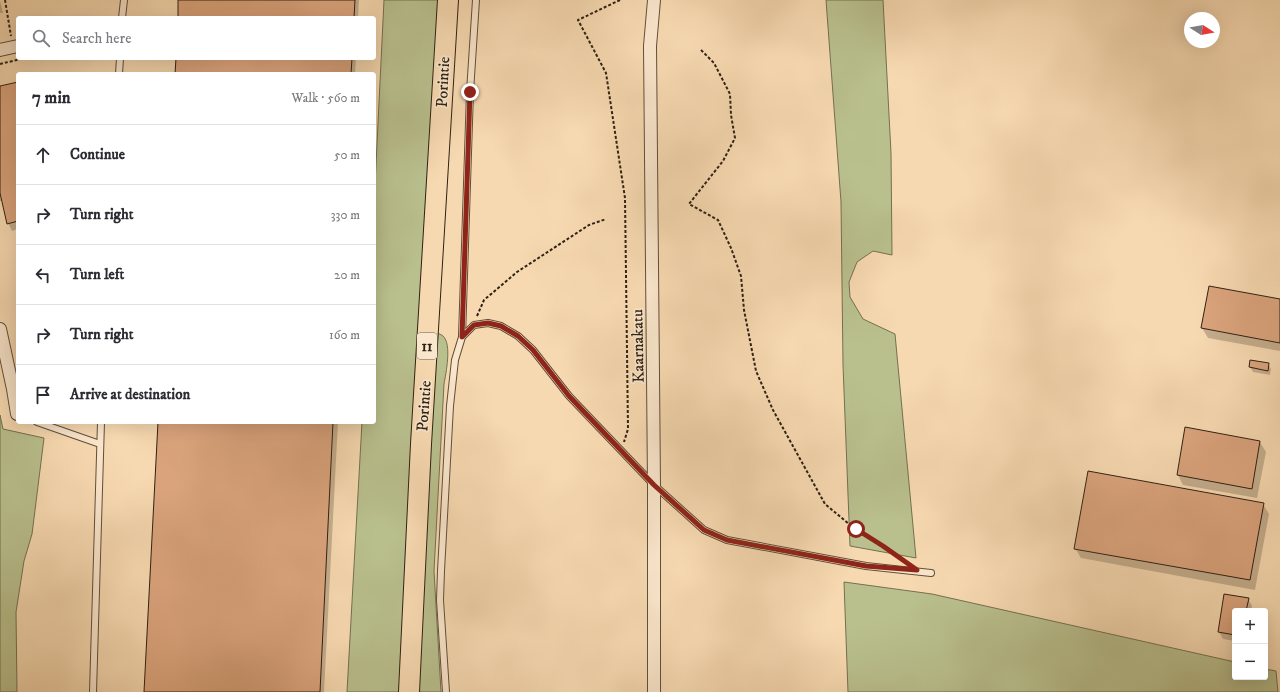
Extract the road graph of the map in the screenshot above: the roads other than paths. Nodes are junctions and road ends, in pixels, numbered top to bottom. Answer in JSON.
{"nodes":[{"id":1,"x":124,"y":0,"type":"edge"},
{"id":2,"x":448,"y":0,"type":"edge"},
{"id":3,"x":476,"y":0,"type":"edge"},
{"id":4,"x":654,"y":0,"type":"edge"},
{"id":5,"x":122,"y":16,"type":"edge"},
{"id":6,"x":16,"y":46,"type":"edge"},
{"id":7,"x":0,"y":50,"type":"edge"},
{"id":8,"x":120,"y":60,"type":"edge"},
{"id":9,"x":119,"y":72,"type":"edge"},
{"id":10,"x":0,"y":329,"type":"edge"},
{"id":11,"x":462,"y":337,"type":"junction"},
{"id":12,"x":16,"y":408,"type":"edge"},
{"id":13,"x":43,"y":424,"type":"edge"},
{"id":14,"x":101,"y":424,"type":"edge"},
{"id":15,"x":100,"y":444,"type":"junction"},
{"id":16,"x":654,"y":485,"type":"junction"},
{"id":17,"x":931,"y":573,"type":"dead end"},
{"id":18,"x":93,"y":692,"type":"edge"},
{"id":19,"x":409,"y":692,"type":"edge"},
{"id":20,"x":446,"y":692,"type":"edge"},
{"id":21,"x":654,"y":692,"type":"edge"}],
"edges":[{"from":1,"to":5,"type":"lane"},
{"from":2,"to":19,"type":"highway","name":"Porintie","number":"11"},
{"from":3,"to":11,"type":"lane"},
{"from":4,"to":16,"type":"street","name":"Kaarnakatu"},
{"from":6,"to":7,"type":"street"},
{"from":8,"to":9,"type":"lane"},
{"from":10,"to":12,"type":"street"},
{"from":11,"to":16,"type":"lane"},
{"from":11,"to":20,"type":"lane"},
{"from":13,"to":15,"type":"lane"},
{"from":14,"to":15,"type":"lane"},
{"from":15,"to":18,"type":"lane"},
{"from":16,"to":17,"type":"lane"},
{"from":16,"to":21,"type":"street","name":"Kaarnakatu"}]}
